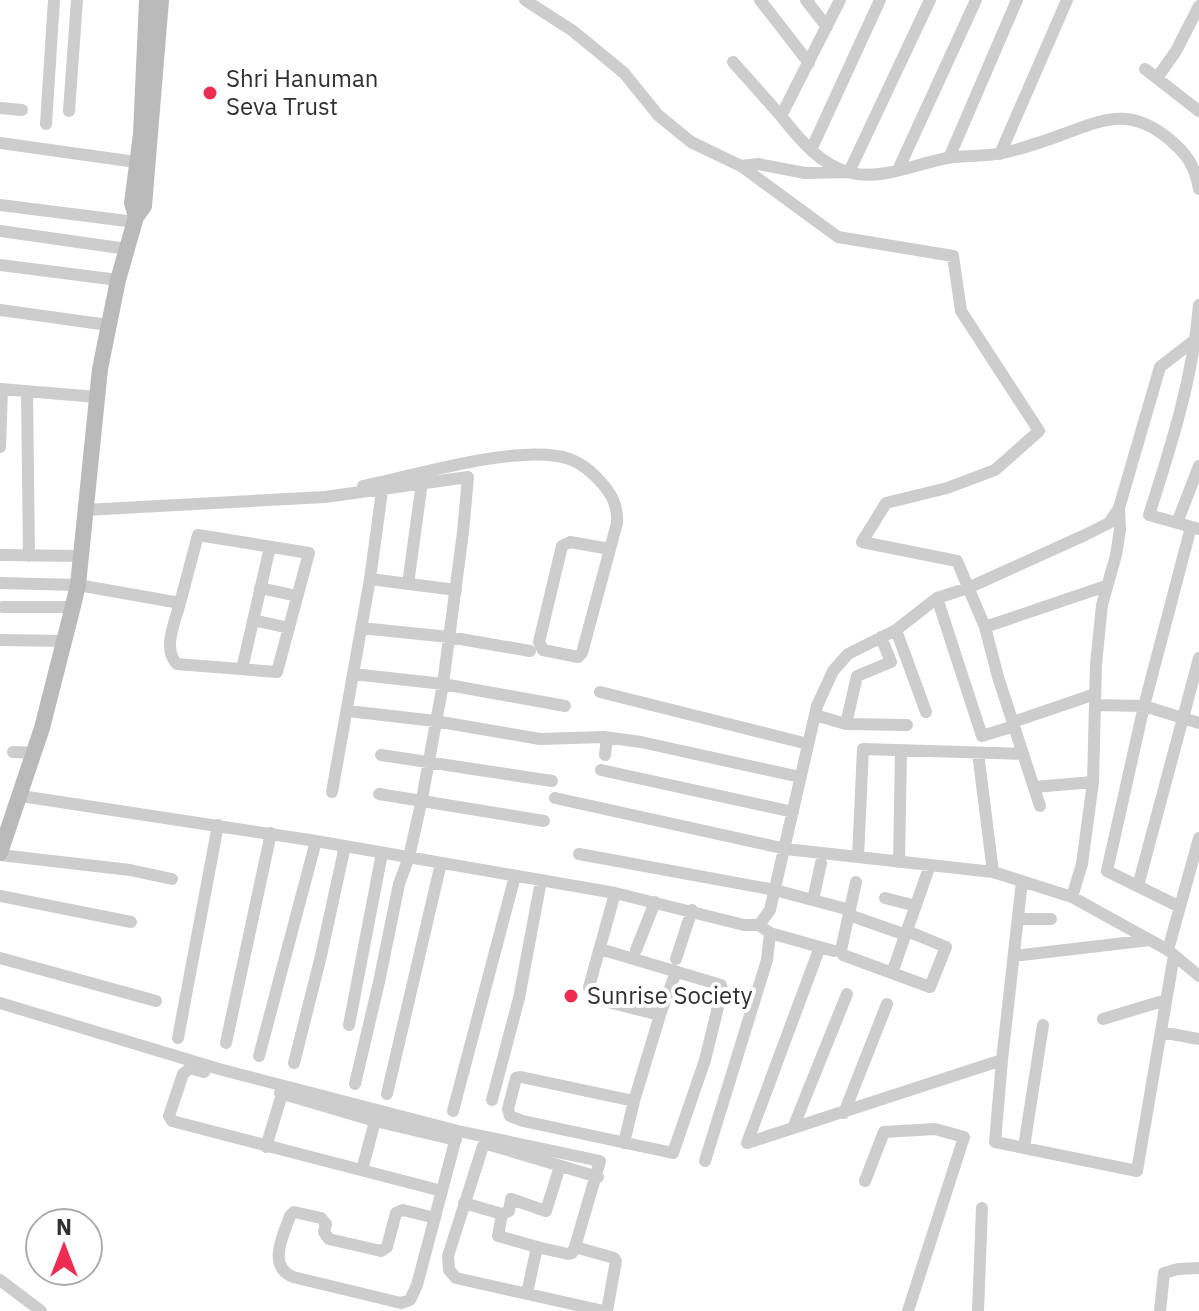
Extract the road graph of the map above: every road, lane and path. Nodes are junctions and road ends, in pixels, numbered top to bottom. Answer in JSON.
{"nodes":[{"id":1,"x":54,"y":0,"type":"edge"},
{"id":2,"x":77,"y":0,"type":"edge"},
{"id":3,"x":147,"y":0,"type":"edge"},
{"id":4,"x":161,"y":0,"type":"edge"},
{"id":5,"x":525,"y":0,"type":"edge"},
{"id":6,"x":760,"y":0,"type":"edge"},
{"id":7,"x":806,"y":0,"type":"edge"},
{"id":8,"x":840,"y":0,"type":"edge"},
{"id":9,"x":880,"y":0,"type":"edge"},
{"id":10,"x":930,"y":0,"type":"edge"},
{"id":11,"x":976,"y":0,"type":"edge"},
{"id":12,"x":1017,"y":0,"type":"edge"},
{"id":13,"x":1067,"y":0,"type":"edge"},
{"id":14,"x":1199,"y":6,"type":"edge"},
{"id":15,"x":827,"y":27,"type":"junction"},
{"id":16,"x":151,"y":52,"type":"junction"},
{"id":17,"x":733,"y":62,"type":"dead end"},
{"id":18,"x":809,"y":63,"type":"junction"},
{"id":19,"x":1145,"y":69,"type":"dead end"},
{"id":20,"x":1157,"y":78,"type":"junction"},
{"id":21,"x":1197,"y":104,"type":"edge"},
{"id":22,"x":0,"y":108,"type":"edge"},
{"id":23,"x":22,"y":110,"type":"dead end"},
{"id":24,"x":69,"y":111,"type":"dead end"},
{"id":25,"x":781,"y":116,"type":"junction"},
{"id":26,"x":46,"y":124,"type":"dead end"},
{"id":27,"x":0,"y":143,"type":"edge"},
{"id":28,"x":811,"y":150,"type":"junction"},
{"id":29,"x":1000,"y":154,"type":"junction"},
{"id":30,"x":949,"y":158,"type":"junction"},
{"id":31,"x":143,"y":163,"type":"junction"},
{"id":32,"x":741,"y":166,"type":"junction"},
{"id":33,"x":898,"y":170,"type":"junction"},
{"id":34,"x":849,"y":172,"type":"junction"},
{"id":35,"x":1199,"y":189,"type":"edge"},
{"id":36,"x":0,"y":205,"type":"edge"},
{"id":37,"x":136,"y":219,"type":"junction"},
{"id":38,"x":0,"y":231,"type":"edge"},
{"id":39,"x":127,"y":249,"type":"junction"},
{"id":40,"x":0,"y":265,"type":"edge"},
{"id":41,"x":118,"y":280,"type":"junction"},
{"id":42,"x":1199,"y":305,"type":"edge"},
{"id":43,"x":0,"y":310,"type":"edge"},
{"id":44,"x":108,"y":325,"type":"junction"},
{"id":45,"x":1196,"y":339,"type":"junction"},
{"id":46,"x":1,"y":389,"type":"edge"},
{"id":47,"x":27,"y":391,"type":"junction"},
{"id":48,"x":97,"y":397,"type":"junction"},
{"id":49,"x":0,"y":447,"type":"edge"},
{"id":50,"x":1199,"y":466,"type":"edge"},
{"id":51,"x":422,"y":482,"type":"junction"},
{"id":52,"x":382,"y":491,"type":"junction"},
{"id":53,"x":342,"y":496,"type":"junction"},
{"id":54,"x":1119,"y":508,"type":"junction"},
{"id":55,"x":85,"y":510,"type":"junction"},
{"id":56,"x":1177,"y":523,"type":"junction"},
{"id":57,"x":1195,"y":528,"type":"edge"},
{"id":58,"x":270,"y":547,"type":"junction"},
{"id":59,"x":610,"y":549,"type":"junction"},
{"id":60,"x":0,"y":555,"type":"edge"},
{"id":61,"x":29,"y":556,"type":"junction"},
{"id":62,"x":81,"y":556,"type":"junction"},
{"id":63,"x":370,"y":579,"type":"junction"},
{"id":64,"x":0,"y":583,"type":"edge"},
{"id":65,"x":408,"y":584,"type":"junction"},
{"id":66,"x":78,"y":585,"type":"junction"},
{"id":67,"x":1106,"y":586,"type":"junction"},
{"id":68,"x":260,"y":588,"type":"junction"},
{"id":69,"x":968,"y":588,"type":"junction"},
{"id":70,"x":456,"y":590,"type":"junction"},
{"id":71,"x":297,"y":596,"type":"junction"},
{"id":72,"x":937,"y":598,"type":"junction"},
{"id":73,"x":180,"y":603,"type":"junction"},
{"id":74,"x":3,"y":607,"type":"dead end"},
{"id":75,"x":73,"y":607,"type":"junction"},
{"id":76,"x":253,"y":620,"type":"junction"},
{"id":77,"x":985,"y":627,"type":"junction"},
{"id":78,"x":289,"y":628,"type":"junction"},
{"id":79,"x":361,"y":628,"type":"junction"},
{"id":80,"x":896,"y":630,"type":"junction"},
{"id":81,"x":449,"y":637,"type":"junction"},
{"id":82,"x":881,"y":637,"type":"junction"},
{"id":83,"x":0,"y":640,"type":"edge"},
{"id":84,"x":65,"y":641,"type":"junction"},
{"id":85,"x":530,"y":651,"type":"dead end"},
{"id":86,"x":1199,"y":658,"type":"edge"},
{"id":87,"x":242,"y":669,"type":"junction"},
{"id":88,"x":353,"y":674,"type":"junction"},
{"id":89,"x":443,"y":684,"type":"junction"},
{"id":90,"x":600,"y":692,"type":"dead end"},
{"id":91,"x":1095,"y":699,"type":"junction"},
{"id":92,"x":565,"y":706,"type":"dead end"},
{"id":93,"x":1144,"y":706,"type":"junction"},
{"id":94,"x":348,"y":711,"type":"junction"},
{"id":95,"x":926,"y":712,"type":"dead end"},
{"id":96,"x":815,"y":715,"type":"junction"},
{"id":97,"x":1184,"y":718,"type":"junction"},
{"id":98,"x":435,"y":721,"type":"junction"},
{"id":99,"x":1199,"y":723,"type":"edge"},
{"id":100,"x":846,"y":724,"type":"junction"},
{"id":101,"x":1014,"y":724,"type":"junction"},
{"id":102,"x":907,"y":725,"type":"dead end"},
{"id":103,"x":607,"y":738,"type":"junction"},
{"id":104,"x":808,"y":744,"type":"junction"},
{"id":105,"x":901,"y":750,"type":"junction"},
{"id":106,"x":13,"y":752,"type":"dead end"},
{"id":107,"x":35,"y":753,"type":"junction"},
{"id":108,"x":978,"y":753,"type":"junction"},
{"id":109,"x":1023,"y":754,"type":"junction"},
{"id":110,"x":381,"y":755,"type":"dead end"},
{"id":111,"x":605,"y":755,"type":"dead end"},
{"id":112,"x":427,"y":762,"type":"junction"},
{"id":113,"x":601,"y":770,"type":"dead end"},
{"id":114,"x":800,"y":777,"type":"junction"},
{"id":115,"x":552,"y":781,"type":"dead end"},
{"id":116,"x":1093,"y":782,"type":"junction"},
{"id":117,"x":1034,"y":787,"type":"junction"},
{"id":118,"x":332,"y":792,"type":"dead end"},
{"id":119,"x":379,"y":794,"type":"dead end"},
{"id":120,"x":21,"y":796,"type":"junction"},
{"id":121,"x":555,"y":798,"type":"dead end"},
{"id":122,"x":422,"y":799,"type":"junction"},
{"id":123,"x":1040,"y":806,"type":"dead end"},
{"id":124,"x":793,"y":812,"type":"junction"},
{"id":125,"x":544,"y":821,"type":"dead end"},
{"id":126,"x":218,"y":825,"type":"junction"},
{"id":127,"x":271,"y":833,"type":"junction"},
{"id":128,"x":1199,"y":838,"type":"edge"},
{"id":129,"x":316,"y":841,"type":"junction"},
{"id":130,"x":345,"y":846,"type":"junction"},
{"id":131,"x":786,"y":849,"type":"junction"},
{"id":132,"x":382,"y":853,"type":"junction"},
{"id":133,"x":0,"y":854,"type":"edge"},
{"id":134,"x":579,"y":854,"type":"dead end"},
{"id":135,"x":409,"y":857,"type":"junction"},
{"id":136,"x":858,"y":857,"type":"junction"},
{"id":137,"x":899,"y":862,"type":"junction"},
{"id":138,"x":441,"y":863,"type":"junction"},
{"id":139,"x":821,"y":863,"type":"dead end"},
{"id":140,"x":930,"y":865,"type":"junction"},
{"id":141,"x":993,"y":872,"type":"junction"},
{"id":142,"x":515,"y":876,"type":"junction"},
{"id":143,"x":172,"y":879,"type":"dead end"},
{"id":144,"x":541,"y":881,"type":"junction"},
{"id":145,"x":1022,"y":881,"type":"junction"},
{"id":146,"x":856,"y":882,"type":"dead end"},
{"id":147,"x":1138,"y":886,"type":"junction"},
{"id":148,"x":775,"y":890,"type":"junction"},
{"id":149,"x":615,"y":893,"type":"junction"},
{"id":150,"x":0,"y":896,"type":"edge"},
{"id":151,"x":1072,"y":897,"type":"junction"},
{"id":152,"x":885,"y":898,"type":"dead end"},
{"id":153,"x":813,"y":900,"type":"junction"},
{"id":154,"x":655,"y":902,"type":"junction"},
{"id":155,"x":916,"y":906,"type":"junction"},
{"id":156,"x":1180,"y":907,"type":"junction"},
{"id":157,"x":692,"y":910,"type":"junction"},
{"id":158,"x":849,"y":913,"type":"junction"},
{"id":159,"x":1018,"y":919,"type":"junction"},
{"id":160,"x":1051,"y":919,"type":"dead end"},
{"id":161,"x":131,"y":922,"type":"dead end"},
{"id":162,"x":759,"y":925,"type":"junction"},
{"id":163,"x":770,"y":933,"type":"junction"},
{"id":164,"x":906,"y":933,"type":"junction"},
{"id":165,"x":1150,"y":940,"type":"junction"},
{"id":166,"x":600,"y":949,"type":"junction"},
{"id":167,"x":636,"y":950,"type":"dead end"},
{"id":168,"x":834,"y":951,"type":"dead end"},
{"id":169,"x":1171,"y":953,"type":"junction"},
{"id":170,"x":817,"y":955,"type":"dead end"},
{"id":171,"x":1014,"y":956,"type":"junction"},
{"id":172,"x":0,"y":958,"type":"edge"},
{"id":173,"x":676,"y":965,"type":"junction"},
{"id":174,"x":892,"y":973,"type":"junction"},
{"id":175,"x":1199,"y":976,"type":"edge"},
{"id":176,"x":847,"y":994,"type":"dead end"},
{"id":177,"x":1166,"y":1000,"type":"junction"},
{"id":178,"x":156,"y":1001,"type":"dead end"},
{"id":179,"x":0,"y":1003,"type":"edge"},
{"id":180,"x":887,"y":1004,"type":"dead end"},
{"id":181,"x":660,"y":1015,"type":"junction"},
{"id":182,"x":1103,"y":1019,"type":"dead end"},
{"id":183,"x":349,"y":1025,"type":"dead end"},
{"id":184,"x":1043,"y":1025,"type":"dead end"},
{"id":185,"x":1161,"y":1032,"type":"junction"},
{"id":186,"x":178,"y":1038,"type":"dead end"},
{"id":187,"x":1199,"y":1039,"type":"edge"},
{"id":188,"x":226,"y":1043,"type":"dead end"},
{"id":189,"x":259,"y":1056,"type":"dead end"},
{"id":190,"x":1002,"y":1060,"type":"junction"},
{"id":191,"x":294,"y":1063,"type":"dead end"},
{"id":192,"x":201,"y":1067,"type":"junction"},
{"id":193,"x":355,"y":1084,"type":"dead end"},
{"id":194,"x":282,"y":1094,"type":"junction"},
{"id":195,"x":387,"y":1094,"type":"dead end"},
{"id":196,"x":492,"y":1100,"type":"dead end"},
{"id":197,"x":634,"y":1101,"type":"junction"},
{"id":198,"x":453,"y":1111,"type":"dead end"},
{"id":199,"x":844,"y":1113,"type":"junction"},
{"id":200,"x":375,"y":1121,"type":"junction"},
{"id":201,"x":793,"y":1128,"type":"junction"},
{"id":202,"x":457,"y":1135,"type":"junction"},
{"id":203,"x":624,"y":1143,"type":"junction"},
{"id":204,"x":266,"y":1147,"type":"junction"},
{"id":205,"x":1024,"y":1147,"type":"junction"},
{"id":206,"x":705,"y":1161,"type":"dead end"},
{"id":207,"x":560,"y":1166,"type":"junction"},
{"id":208,"x":362,"y":1170,"type":"junction"},
{"id":209,"x":598,"y":1177,"type":"junction"},
{"id":210,"x":865,"y":1181,"type":"dead end"},
{"id":211,"x":442,"y":1191,"type":"junction"},
{"id":212,"x":464,"y":1203,"type":"junction"},
{"id":213,"x":982,"y":1208,"type":"dead end"},
{"id":214,"x":502,"y":1214,"type":"junction"},
{"id":215,"x":435,"y":1218,"type":"junction"},
{"id":216,"x":537,"y":1247,"type":"junction"},
{"id":217,"x":575,"y":1247,"type":"junction"},
{"id":218,"x":1199,"y":1268,"type":"edge"},
{"id":219,"x":0,"y":1280,"type":"edge"},
{"id":220,"x":527,"y":1293,"type":"junction"},
{"id":221,"x":41,"y":1311,"type":"edge"},
{"id":222,"x":606,"y":1311,"type":"edge"},
{"id":223,"x":908,"y":1311,"type":"edge"},
{"id":224,"x":978,"y":1311,"type":"edge"},
{"id":225,"x":1160,"y":1311,"type":"edge"}],
"edges":[{"from":1,"to":26,"type":"street"},
{"from":2,"to":24,"type":"street"},
{"from":3,"to":16,"type":"street"},
{"from":4,"to":16,"type":"street"},
{"from":5,"to":32,"type":"street"},
{"from":6,"to":18,"type":"street"},
{"from":7,"to":15,"type":"street"},
{"from":8,"to":15,"type":"street"},
{"from":9,"to":28,"type":"street"},
{"from":10,"to":34,"type":"street"},
{"from":11,"to":33,"type":"street"},
{"from":12,"to":30,"type":"street"},
{"from":13,"to":29,"type":"street"},
{"from":14,"to":20,"type":"street"},
{"from":15,"to":18,"type":"street"},
{"from":16,"to":31,"type":"street"},
{"from":17,"to":25,"type":"street"},
{"from":18,"to":25,"type":"street"},
{"from":19,"to":20,"type":"street"},
{"from":20,"to":21,"type":"street"},
{"from":22,"to":23,"type":"street"},
{"from":25,"to":28,"type":"street"},
{"from":27,"to":31,"type":"street"},
{"from":28,"to":34,"type":"street"},
{"from":29,"to":30,"type":"street"},
{"from":29,"to":35,"type":"street"},
{"from":30,"to":33,"type":"street"},
{"from":31,"to":37,"type":"street"},
{"from":32,"to":34,"type":"street"},
{"from":32,"to":69,"type":"street"},
{"from":33,"to":34,"type":"street"},
{"from":36,"to":37,"type":"street"},
{"from":37,"to":39,"type":"street"},
{"from":38,"to":39,"type":"street"},
{"from":39,"to":41,"type":"street"},
{"from":40,"to":41,"type":"street"},
{"from":41,"to":44,"type":"street"},
{"from":42,"to":45,"type":"street"},
{"from":43,"to":44,"type":"street"},
{"from":44,"to":48,"type":"street"},
{"from":45,"to":54,"type":"street"},
{"from":45,"to":56,"type":"street"},
{"from":46,"to":47,"type":"street"},
{"from":46,"to":49,"type":"street"},
{"from":47,"to":48,"type":"street"},
{"from":47,"to":61,"type":"street"},
{"from":48,"to":55,"type":"street"},
{"from":50,"to":56,"type":"street"},
{"from":51,"to":52,"type":"street"},
{"from":51,"to":65,"type":"street"},
{"from":51,"to":70,"type":"street"},
{"from":52,"to":53,"type":"street"},
{"from":52,"to":63,"type":"street"},
{"from":53,"to":55,"type":"street"},
{"from":53,"to":59,"type":"street"},
{"from":54,"to":67,"type":"street"},
{"from":54,"to":69,"type":"street"},
{"from":55,"to":62,"type":"street"},
{"from":56,"to":57,"type":"street"},
{"from":57,"to":93,"type":"street"},
{"from":58,"to":68,"type":"street"},
{"from":58,"to":71,"type":"street"},
{"from":58,"to":73,"type":"street"},
{"from":59,"to":59,"type":"street"},
{"from":60,"to":61,"type":"street"},
{"from":61,"to":62,"type":"street"},
{"from":62,"to":66,"type":"street"},
{"from":63,"to":65,"type":"street"},
{"from":63,"to":79,"type":"street"},
{"from":64,"to":66,"type":"street"},
{"from":65,"to":70,"type":"street"},
{"from":66,"to":73,"type":"street"},
{"from":66,"to":75,"type":"street"},
{"from":67,"to":77,"type":"street"},
{"from":67,"to":91,"type":"street"},
{"from":68,"to":71,"type":"street"},
{"from":68,"to":76,"type":"street"},
{"from":69,"to":72,"type":"street"},
{"from":69,"to":77,"type":"street"},
{"from":70,"to":81,"type":"street"},
{"from":71,"to":78,"type":"street"},
{"from":72,"to":80,"type":"street"},
{"from":72,"to":101,"type":"street"},
{"from":73,"to":87,"type":"street"},
{"from":74,"to":75,"type":"street"},
{"from":75,"to":84,"type":"street"},
{"from":76,"to":78,"type":"street"},
{"from":76,"to":87,"type":"street"},
{"from":77,"to":101,"type":"street"},
{"from":78,"to":87,"type":"street"},
{"from":79,"to":81,"type":"street"},
{"from":79,"to":88,"type":"street"},
{"from":80,"to":82,"type":"street"},
{"from":80,"to":95,"type":"street"},
{"from":81,"to":85,"type":"street"},
{"from":81,"to":89,"type":"street"},
{"from":82,"to":96,"type":"street"},
{"from":82,"to":100,"type":"street"},
{"from":83,"to":84,"type":"street"},
{"from":84,"to":107,"type":"street"},
{"from":86,"to":97,"type":"street"},
{"from":88,"to":89,"type":"street"},
{"from":88,"to":94,"type":"street"},
{"from":89,"to":92,"type":"street"},
{"from":89,"to":98,"type":"street"},
{"from":90,"to":104,"type":"street"},
{"from":91,"to":93,"type":"street"},
{"from":91,"to":101,"type":"street"},
{"from":91,"to":116,"type":"street"},
{"from":93,"to":97,"type":"street"},
{"from":93,"to":147,"type":"street"},
{"from":94,"to":98,"type":"street"},
{"from":94,"to":118,"type":"street"},
{"from":96,"to":100,"type":"street"},
{"from":96,"to":104,"type":"street"},
{"from":97,"to":99,"type":"street"},
{"from":97,"to":147,"type":"street"},
{"from":98,"to":103,"type":"street"},
{"from":98,"to":112,"type":"street"},
{"from":100,"to":102,"type":"street"},
{"from":101,"to":109,"type":"street"},
{"from":103,"to":111,"type":"street"},
{"from":103,"to":114,"type":"street"},
{"from":104,"to":114,"type":"street"},
{"from":105,"to":108,"type":"street"},
{"from":105,"to":136,"type":"street"},
{"from":105,"to":137,"type":"street"},
{"from":106,"to":107,"type":"street"},
{"from":107,"to":120,"type":"street"},
{"from":108,"to":109,"type":"street"},
{"from":108,"to":141,"type":"street"},
{"from":109,"to":117,"type":"street"},
{"from":110,"to":112,"type":"street"},
{"from":112,"to":115,"type":"street"},
{"from":112,"to":122,"type":"street"},
{"from":113,"to":124,"type":"street"},
{"from":114,"to":124,"type":"street"},
{"from":116,"to":117,"type":"street"},
{"from":116,"to":151,"type":"street"},
{"from":117,"to":123,"type":"street"},
{"from":119,"to":122,"type":"street"},
{"from":120,"to":126,"type":"street"},
{"from":120,"to":133,"type":"street"},
{"from":121,"to":131,"type":"street"},
{"from":122,"to":125,"type":"street"},
{"from":122,"to":135,"type":"street"},
{"from":124,"to":131,"type":"street"},
{"from":126,"to":127,"type":"street"},
{"from":126,"to":186,"type":"street"},
{"from":127,"to":129,"type":"street"},
{"from":127,"to":188,"type":"street"},
{"from":128,"to":156,"type":"street"},
{"from":129,"to":130,"type":"street"},
{"from":129,"to":189,"type":"street"},
{"from":130,"to":132,"type":"street"},
{"from":130,"to":191,"type":"street"},
{"from":131,"to":136,"type":"street"},
{"from":131,"to":148,"type":"street"},
{"from":132,"to":135,"type":"street"},
{"from":132,"to":183,"type":"street"},
{"from":133,"to":143,"type":"street"},
{"from":134,"to":148,"type":"street"},
{"from":135,"to":138,"type":"street"},
{"from":135,"to":193,"type":"street"},
{"from":136,"to":137,"type":"street"},
{"from":137,"to":140,"type":"street"},
{"from":138,"to":142,"type":"street"},
{"from":138,"to":195,"type":"street"},
{"from":139,"to":153,"type":"street"},
{"from":140,"to":141,"type":"street"},
{"from":140,"to":155,"type":"street"},
{"from":141,"to":145,"type":"street"},
{"from":142,"to":144,"type":"street"},
{"from":142,"to":198,"type":"street"},
{"from":144,"to":149,"type":"street"},
{"from":144,"to":196,"type":"street"},
{"from":145,"to":151,"type":"street"},
{"from":145,"to":159,"type":"street"},
{"from":146,"to":158,"type":"street"},
{"from":147,"to":156,"type":"street"},
{"from":148,"to":153,"type":"street"},
{"from":148,"to":162,"type":"street"},
{"from":149,"to":154,"type":"street"},
{"from":149,"to":166,"type":"street"},
{"from":150,"to":161,"type":"street"},
{"from":151,"to":165,"type":"street"},
{"from":152,"to":155,"type":"street"},
{"from":153,"to":158,"type":"street"},
{"from":154,"to":157,"type":"street"},
{"from":154,"to":167,"type":"street"},
{"from":155,"to":164,"type":"street"},
{"from":156,"to":169,"type":"street"},
{"from":157,"to":162,"type":"street"},
{"from":157,"to":173,"type":"street"},
{"from":158,"to":164,"type":"street"},
{"from":158,"to":174,"type":"street"},
{"from":159,"to":160,"type":"street"},
{"from":159,"to":171,"type":"street"},
{"from":162,"to":163,"type":"street"},
{"from":163,"to":168,"type":"street"},
{"from":163,"to":206,"type":"street"},
{"from":164,"to":174,"type":"street"},
{"from":164,"to":174,"type":"street"},
{"from":165,"to":169,"type":"street"},
{"from":165,"to":171,"type":"street"},
{"from":166,"to":173,"type":"street"},
{"from":166,"to":181,"type":"street"},
{"from":169,"to":175,"type":"street"},
{"from":169,"to":177,"type":"street"},
{"from":170,"to":201,"type":"street"},
{"from":171,"to":190,"type":"street"},
{"from":172,"to":178,"type":"street"},
{"from":173,"to":181,"type":"street"},
{"from":173,"to":203,"type":"street"},
{"from":176,"to":201,"type":"street"},
{"from":177,"to":182,"type":"street"},
{"from":177,"to":185,"type":"street"},
{"from":179,"to":192,"type":"street"},
{"from":180,"to":199,"type":"street"},
{"from":181,"to":197,"type":"street"},
{"from":184,"to":205,"type":"street"},
{"from":185,"to":187,"type":"street"},
{"from":185,"to":205,"type":"street"},
{"from":190,"to":199,"type":"street"},
{"from":190,"to":205,"type":"street"},
{"from":192,"to":194,"type":"street"},
{"from":192,"to":202,"type":"street"},
{"from":192,"to":204,"type":"street"},
{"from":194,"to":200,"type":"street"},
{"from":194,"to":204,"type":"street"},
{"from":197,"to":203,"type":"street"},
{"from":197,"to":203,"type":"street"},
{"from":199,"to":201,"type":"street"},
{"from":200,"to":202,"type":"street"},
{"from":200,"to":208,"type":"street"},
{"from":202,"to":209,"type":"street"},
{"from":202,"to":211,"type":"street"},
{"from":204,"to":208,"type":"street"},
{"from":207,"to":209,"type":"street"},
{"from":207,"to":212,"type":"street"},
{"from":207,"to":214,"type":"street"},
{"from":208,"to":211,"type":"street"},
{"from":209,"to":217,"type":"street"},
{"from":210,"to":223,"type":"street"},
{"from":211,"to":215,"type":"street"},
{"from":212,"to":214,"type":"street"},
{"from":212,"to":220,"type":"street"},
{"from":213,"to":224,"type":"street"},
{"from":214,"to":216,"type":"street"},
{"from":215,"to":215,"type":"street"},
{"from":216,"to":217,"type":"street"},
{"from":216,"to":220,"type":"street"},
{"from":217,"to":222,"type":"street"},
{"from":218,"to":225,"type":"street"},
{"from":219,"to":221,"type":"street"},
{"from":220,"to":222,"type":"street"}]}
